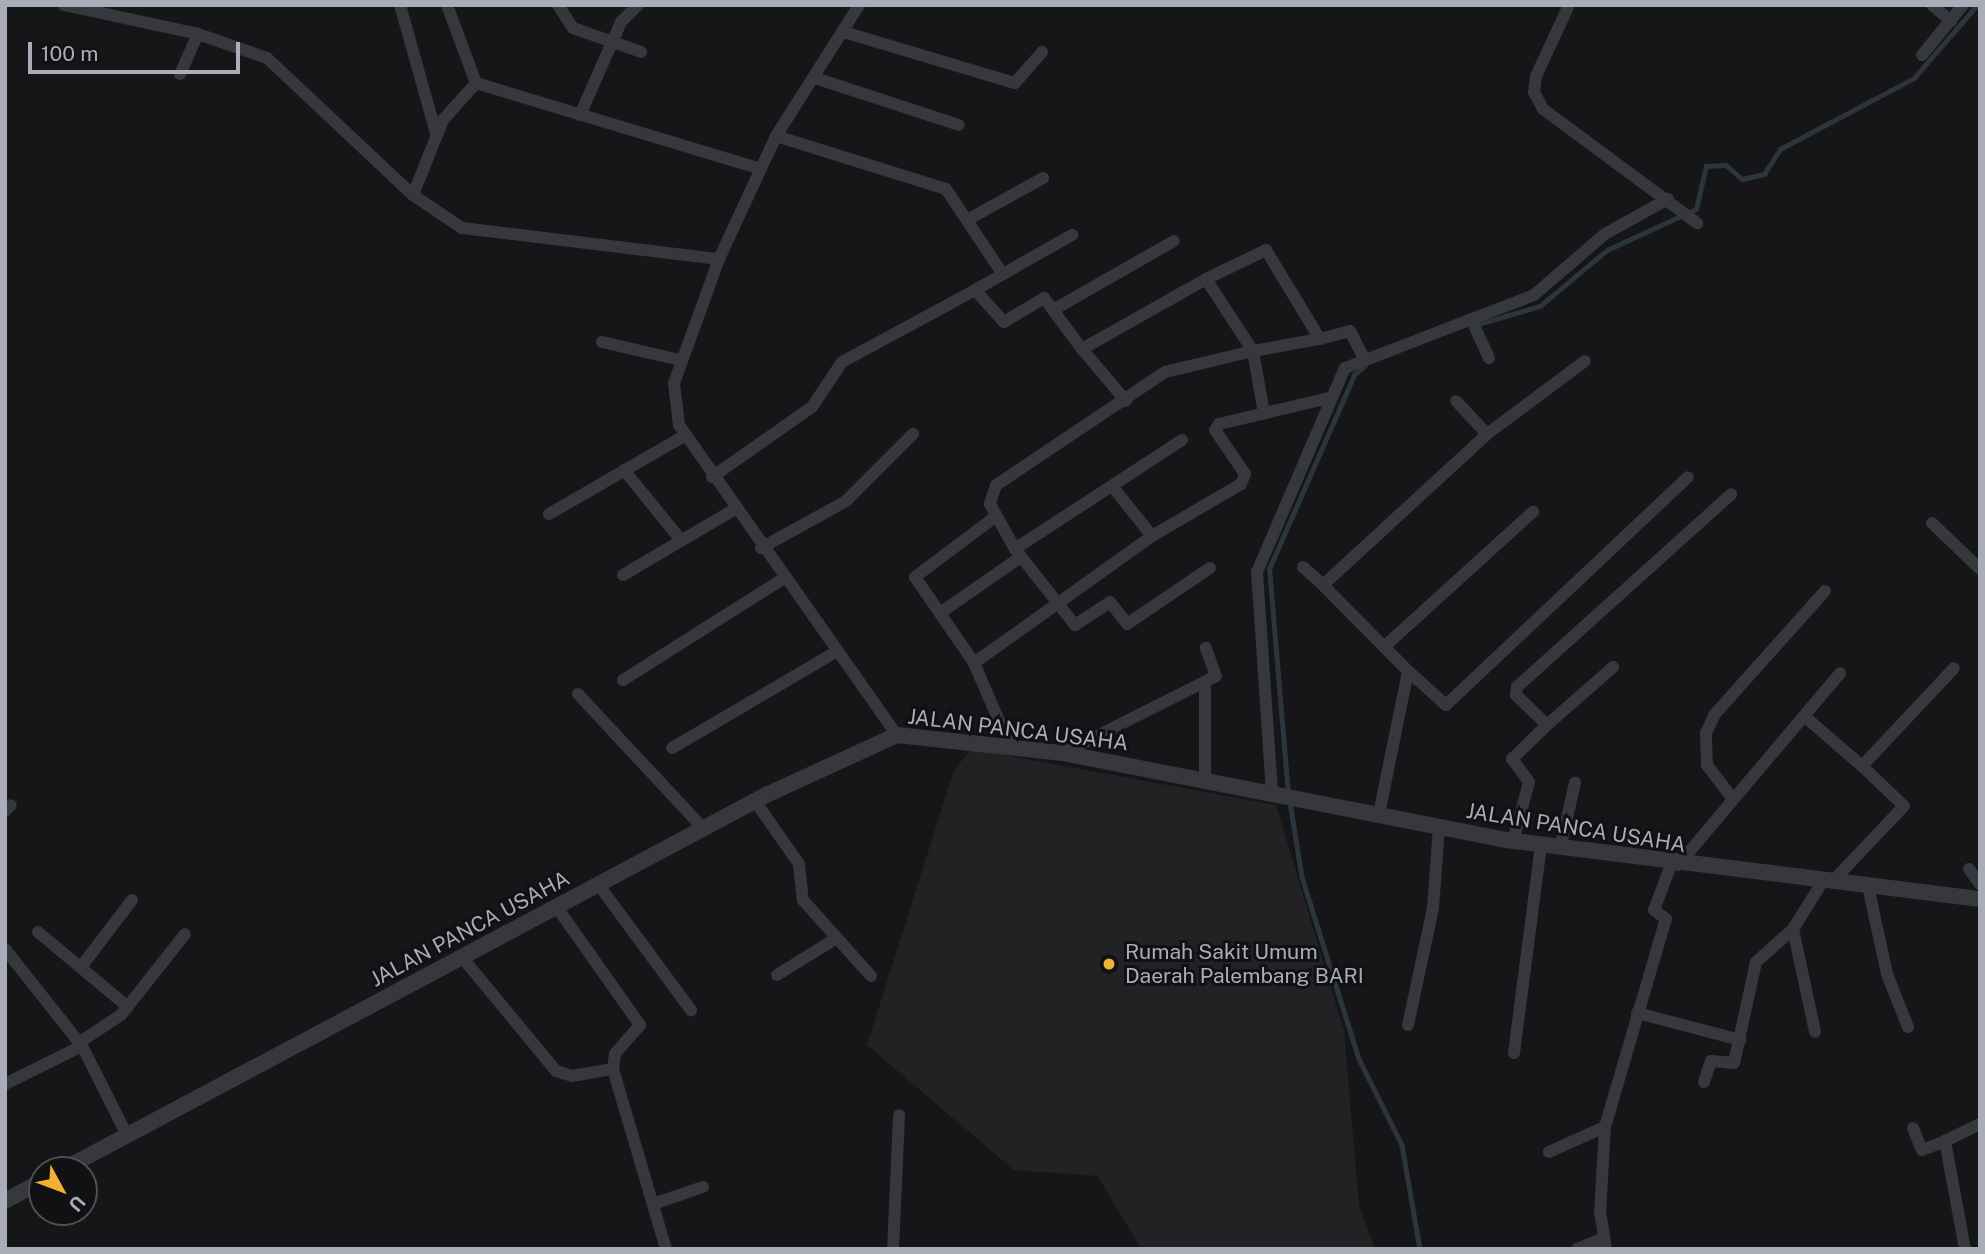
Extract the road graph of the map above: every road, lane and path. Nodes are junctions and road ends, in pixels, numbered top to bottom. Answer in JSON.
{"nodes":[{"id":1,"x":64,"y":5,"type":"edge"},
{"id":2,"x":400,"y":5,"type":"edge"},
{"id":3,"x":447,"y":5,"type":"edge"},
{"id":4,"x":558,"y":5,"type":"edge"},
{"id":5,"x":638,"y":5,"type":"edge"},
{"id":6,"x":859,"y":5,"type":"edge"},
{"id":7,"x":1569,"y":5,"type":"edge"},
{"id":8,"x":1932,"y":5,"type":"edge"},
{"id":9,"x":1964,"y":5,"type":"edge"},
{"id":10,"x":1951,"y":21,"type":"junction"},
{"id":11,"x":847,"y":33,"type":"junction"},
{"id":12,"x":198,"y":34,"type":"junction"},
{"id":13,"x":611,"y":41,"type":"junction"},
{"id":14,"x":641,"y":52,"type":"dead end"},
{"id":15,"x":1042,"y":52,"type":"dead end"},
{"id":16,"x":1922,"y":55,"type":"dead end"},
{"id":17,"x":180,"y":74,"type":"dead end"},
{"id":18,"x":816,"y":78,"type":"junction"},
{"id":19,"x":476,"y":83,"type":"junction"},
{"id":20,"x":580,"y":115,"type":"junction"},
{"id":21,"x":959,"y":124,"type":"dead end"},
{"id":22,"x":436,"y":133,"type":"junction"},
{"id":23,"x":776,"y":136,"type":"junction"},
{"id":24,"x":760,"y":169,"type":"junction"},
{"id":25,"x":1043,"y":178,"type":"dead end"},
{"id":26,"x":413,"y":195,"type":"junction"},
{"id":27,"x":1668,"y":200,"type":"junction"},
{"id":28,"x":967,"y":220,"type":"junction"},
{"id":29,"x":1696,"y":221,"type":"dead end"},
{"id":30,"x":1072,"y":235,"type":"dead end"},
{"id":31,"x":1174,"y":241,"type":"dead end"},
{"id":32,"x":719,"y":259,"type":"junction"},
{"id":33,"x":1002,"y":274,"type":"junction"},
{"id":34,"x":1206,"y":279,"type":"junction"},
{"id":35,"x":975,"y":290,"type":"junction"},
{"id":36,"x":1053,"y":310,"type":"junction"},
{"id":37,"x":1472,"y":321,"type":"junction"},
{"id":38,"x":1320,"y":340,"type":"junction"},
{"id":39,"x":602,"y":342,"type":"dead end"},
{"id":40,"x":1082,"y":349,"type":"junction"},
{"id":41,"x":1253,"y":351,"type":"junction"},
{"id":42,"x":1363,"y":356,"type":"junction"},
{"id":43,"x":1489,"y":358,"type":"dead end"},
{"id":44,"x":680,"y":360,"type":"junction"},
{"id":45,"x":1585,"y":361,"type":"dead end"},
{"id":46,"x":1329,"y":398,"type":"junction"},
{"id":47,"x":1126,"y":401,"type":"junction"},
{"id":48,"x":1456,"y":401,"type":"dead end"},
{"id":49,"x":1264,"y":413,"type":"junction"},
{"id":50,"x":913,"y":434,"type":"dead end"},
{"id":51,"x":1488,"y":434,"type":"junction"},
{"id":52,"x":684,"y":436,"type":"junction"},
{"id":53,"x":1182,"y":440,"type":"dead end"},
{"id":54,"x":624,"y":470,"type":"junction"},
{"id":55,"x":712,"y":477,"type":"junction"},
{"id":56,"x":1688,"y":477,"type":"dead end"},
{"id":57,"x":1112,"y":486,"type":"junction"},
{"id":58,"x":1731,"y":494,"type":"dead end"},
{"id":59,"x":735,"y":509,"type":"junction"},
{"id":60,"x":1533,"y":512,"type":"dead end"},
{"id":61,"x":549,"y":514,"type":"dead end"},
{"id":62,"x":995,"y":517,"type":"junction"},
{"id":63,"x":1932,"y":523,"type":"dead end"},
{"id":64,"x":1152,"y":536,"type":"junction"},
{"id":65,"x":680,"y":539,"type":"junction"},
{"id":66,"x":761,"y":548,"type":"junction"},
{"id":67,"x":1018,"y":553,"type":"junction"},
{"id":68,"x":1303,"y":567,"type":"dead end"},
{"id":69,"x":1210,"y":568,"type":"dead end"},
{"id":70,"x":1980,"y":569,"type":"edge"},
{"id":71,"x":623,"y":575,"type":"dead end"},
{"id":72,"x":783,"y":579,"type":"junction"},
{"id":73,"x":1323,"y":584,"type":"junction"},
{"id":74,"x":1825,"y":591,"type":"dead end"},
{"id":75,"x":1057,"y":605,"type":"junction"},
{"id":76,"x":940,"y":612,"type":"junction"},
{"id":77,"x":1385,"y":646,"type":"junction"},
{"id":78,"x":1206,"y":648,"type":"dead end"},
{"id":79,"x":834,"y":653,"type":"junction"},
{"id":80,"x":974,"y":663,"type":"junction"},
{"id":81,"x":1613,"y":667,"type":"dead end"},
{"id":82,"x":1954,"y":668,"type":"dead end"},
{"id":83,"x":1408,"y":671,"type":"junction"},
{"id":84,"x":1840,"y":673,"type":"dead end"},
{"id":85,"x":623,"y":680,"type":"dead end"},
{"id":86,"x":1205,"y":682,"type":"junction"},
{"id":87,"x":578,"y":694,"type":"dead end"},
{"id":88,"x":1804,"y":716,"type":"junction"},
{"id":89,"x":1547,"y":725,"type":"junction"},
{"id":90,"x":897,"y":735,"type":"junction"},
{"id":91,"x":1010,"y":746,"type":"junction"},
{"id":92,"x":672,"y":748,"type":"dead end"},
{"id":93,"x":1063,"y":753,"type":"junction"},
{"id":94,"x":1862,"y":766,"type":"junction"},
{"id":95,"x":1205,"y":779,"type":"junction"},
{"id":96,"x":1575,"y":783,"type":"dead end"},
{"id":97,"x":1275,"y":793,"type":"junction"},
{"id":98,"x":1733,"y":799,"type":"junction"},
{"id":99,"x":755,"y":801,"type":"junction"},
{"id":100,"x":1379,"y":814,"type":"junction"},
{"id":101,"x":1439,"y":827,"type":"junction"},
{"id":102,"x":703,"y":828,"type":"junction"},
{"id":103,"x":1513,"y":841,"type":"junction"},
{"id":104,"x":1541,"y":845,"type":"junction"},
{"id":105,"x":1560,"y":848,"type":"junction"},
{"id":106,"x":1674,"y":865,"type":"junction"},
{"id":107,"x":1969,"y":869,"type":"dead end"},
{"id":108,"x":1828,"y":881,"type":"junction"},
{"id":109,"x":598,"y":884,"type":"junction"},
{"id":110,"x":1980,"y":884,"type":"edge"},
{"id":111,"x":1868,"y":886,"type":"junction"},
{"id":112,"x":1980,"y":899,"type":"edge"},
{"id":113,"x":132,"y":900,"type":"dead end"},
{"id":114,"x":556,"y":906,"type":"junction"},
{"id":115,"x":1793,"y":929,"type":"junction"},
{"id":116,"x":38,"y":932,"type":"dead end"},
{"id":117,"x":184,"y":934,"type":"dead end"},
{"id":118,"x":837,"y":938,"type":"junction"},
{"id":119,"x":5,"y":949,"type":"edge"},
{"id":120,"x":461,"y":956,"type":"junction"},
{"id":121,"x":81,"y":967,"type":"junction"},
{"id":122,"x":777,"y":975,"type":"dead end"},
{"id":123,"x":871,"y":976,"type":"dead end"},
{"id":124,"x":128,"y":1007,"type":"junction"},
{"id":125,"x":691,"y":1010,"type":"dead end"},
{"id":126,"x":1637,"y":1013,"type":"junction"},
{"id":127,"x":1408,"y":1025,"type":"dead end"},
{"id":128,"x":1908,"y":1027,"type":"dead end"},
{"id":129,"x":1815,"y":1032,"type":"dead end"},
{"id":130,"x":1741,"y":1040,"type":"junction"},
{"id":131,"x":81,"y":1044,"type":"junction"},
{"id":132,"x":1514,"y":1053,"type":"dead end"},
{"id":133,"x":613,"y":1069,"type":"junction"},
{"id":134,"x":6,"y":1082,"type":"edge"},
{"id":135,"x":1704,"y":1082,"type":"dead end"},
{"id":136,"x":898,"y":1115,"type":"dead end"},
{"id":137,"x":1980,"y":1124,"type":"edge"},
{"id":138,"x":1605,"y":1127,"type":"junction"},
{"id":139,"x":1913,"y":1128,"type":"dead end"},
{"id":140,"x":127,"y":1135,"type":"junction"},
{"id":141,"x":1945,"y":1141,"type":"junction"},
{"id":142,"x":1549,"y":1152,"type":"dead end"},
{"id":143,"x":88,"y":1156,"type":"edge"},
{"id":144,"x":703,"y":1188,"type":"dead end"},
{"id":145,"x":28,"y":1189,"type":"edge"},
{"id":146,"x":5,"y":1201,"type":"edge"},
{"id":147,"x":653,"y":1204,"type":"junction"},
{"id":148,"x":1604,"y":1244,"type":"edge"},
{"id":149,"x":666,"y":1249,"type":"edge"},
{"id":150,"x":892,"y":1249,"type":"edge"},
{"id":151,"x":1577,"y":1249,"type":"edge"},
{"id":152,"x":1965,"y":1249,"type":"edge"}],
"edges":[{"from":1,"to":12,"type":"street"},
{"from":2,"to":22,"type":"street"},
{"from":3,"to":19,"type":"street"},
{"from":4,"to":13,"type":"street"},
{"from":5,"to":13,"type":"street"},
{"from":6,"to":11,"type":"street"},
{"from":7,"to":27,"type":"street"},
{"from":8,"to":10,"type":"street"},
{"from":9,"to":10,"type":"street"},
{"from":10,"to":16,"type":"street"},
{"from":11,"to":15,"type":"street"},
{"from":11,"to":18,"type":"street"},
{"from":12,"to":17,"type":"street"},
{"from":12,"to":26,"type":"street"},
{"from":13,"to":14,"type":"street"},
{"from":13,"to":20,"type":"street"},
{"from":18,"to":21,"type":"street"},
{"from":18,"to":23,"type":"street"},
{"from":19,"to":20,"type":"street"},
{"from":19,"to":22,"type":"street"},
{"from":20,"to":24,"type":"street"},
{"from":22,"to":26,"type":"street"},
{"from":23,"to":24,"type":"street"},
{"from":23,"to":28,"type":"street"},
{"from":24,"to":32,"type":"street"},
{"from":25,"to":28,"type":"street"},
{"from":26,"to":32,"type":"street"},
{"from":27,"to":29,"type":"street"},
{"from":27,"to":37,"type":"street"},
{"from":28,"to":33,"type":"street"},
{"from":30,"to":33,"type":"street"},
{"from":31,"to":36,"type":"street"},
{"from":32,"to":44,"type":"street"},
{"from":33,"to":35,"type":"street"},
{"from":34,"to":38,"type":"street"},
{"from":34,"to":40,"type":"street"},
{"from":34,"to":41,"type":"street"},
{"from":35,"to":36,"type":"street"},
{"from":35,"to":55,"type":"street"},
{"from":36,"to":40,"type":"street"},
{"from":37,"to":42,"type":"street"},
{"from":37,"to":43,"type":"street"},
{"from":38,"to":41,"type":"street"},
{"from":38,"to":42,"type":"street"},
{"from":39,"to":44,"type":"street"},
{"from":40,"to":47,"type":"street"},
{"from":41,"to":47,"type":"street"},
{"from":41,"to":49,"type":"street"},
{"from":42,"to":46,"type":"street"},
{"from":44,"to":52,"type":"street"},
{"from":45,"to":51,"type":"street"},
{"from":46,"to":49,"type":"street"},
{"from":46,"to":97,"type":"street"},
{"from":47,"to":62,"type":"street"},
{"from":48,"to":51,"type":"street"},
{"from":49,"to":64,"type":"street"},
{"from":50,"to":66,"type":"street"},
{"from":51,"to":73,"type":"street"},
{"from":52,"to":54,"type":"street"},
{"from":52,"to":55,"type":"street"},
{"from":53,"to":57,"type":"street"},
{"from":54,"to":61,"type":"street"},
{"from":54,"to":65,"type":"street"},
{"from":55,"to":59,"type":"street"},
{"from":56,"to":83,"type":"street"},
{"from":57,"to":64,"type":"street"},
{"from":57,"to":67,"type":"street"},
{"from":58,"to":89,"type":"street"},
{"from":59,"to":65,"type":"street"},
{"from":59,"to":66,"type":"street"},
{"from":60,"to":77,"type":"street"},
{"from":62,"to":67,"type":"street"},
{"from":62,"to":76,"type":"street"},
{"from":63,"to":70,"type":"street"},
{"from":64,"to":75,"type":"street"},
{"from":65,"to":71,"type":"street"},
{"from":66,"to":72,"type":"street"},
{"from":67,"to":75,"type":"street"},
{"from":67,"to":76,"type":"street"},
{"from":68,"to":73,"type":"street"},
{"from":69,"to":75,"type":"street"},
{"from":72,"to":79,"type":"street"},
{"from":72,"to":85,"type":"street"},
{"from":73,"to":77,"type":"street"},
{"from":74,"to":98,"type":"street"},
{"from":75,"to":80,"type":"street"},
{"from":76,"to":80,"type":"street"},
{"from":77,"to":83,"type":"street"},
{"from":78,"to":86,"type":"street"},
{"from":79,"to":90,"type":"street"},
{"from":79,"to":92,"type":"street"},
{"from":80,"to":91,"type":"street"},
{"from":81,"to":89,"type":"street"},
{"from":82,"to":94,"type":"street"},
{"from":83,"to":100,"type":"street"},
{"from":84,"to":88,"type":"street"},
{"from":86,"to":93,"type":"street"},
{"from":86,"to":95,"type":"street"},
{"from":87,"to":102,"type":"street"},
{"from":88,"to":94,"type":"street"},
{"from":88,"to":98,"type":"street"},
{"from":89,"to":103,"type":"street"},
{"from":90,"to":91,"type":"street","name":"JALAN PANCA USAHA"},
{"from":90,"to":99,"type":"street","name":"JALAN PANCA USAHA"},
{"from":91,"to":93,"type":"street","name":"JALAN PANCA USAHA"},
{"from":93,"to":95,"type":"street","name":"JALAN PANCA USAHA"},
{"from":94,"to":108,"type":"street"},
{"from":95,"to":97,"type":"street","name":"JALAN PANCA USAHA"},
{"from":96,"to":105,"type":"street"},
{"from":97,"to":100,"type":"street","name":"JALAN PANCA USAHA"},
{"from":98,"to":106,"type":"street"},
{"from":99,"to":102,"type":"street","name":"JALAN PANCA USAHA"},
{"from":99,"to":118,"type":"street"},
{"from":100,"to":101,"type":"street","name":"JALAN PANCA USAHA"},
{"from":101,"to":103,"type":"street","name":"JALAN PANCA USAHA"},
{"from":101,"to":127,"type":"street"},
{"from":102,"to":109,"type":"street","name":"JALAN PANCA USAHA"},
{"from":103,"to":104,"type":"street","name":"JALAN PANCA USAHA"},
{"from":104,"to":105,"type":"street","name":"JALAN PANCA USAHA"},
{"from":104,"to":132,"type":"street"},
{"from":105,"to":106,"type":"street","name":"JALAN PANCA USAHA"},
{"from":106,"to":108,"type":"street","name":"JALAN PANCA USAHA"},
{"from":106,"to":126,"type":"street"},
{"from":107,"to":110,"type":"street"},
{"from":108,"to":111,"type":"street","name":"JALAN PANCA USAHA"},
{"from":108,"to":115,"type":"street"},
{"from":109,"to":114,"type":"street","name":"JALAN PANCA USAHA"},
{"from":109,"to":125,"type":"street"},
{"from":111,"to":112,"type":"street","name":"JALAN PANCA USAHA"},
{"from":111,"to":128,"type":"street"},
{"from":113,"to":121,"type":"street"},
{"from":114,"to":120,"type":"street","name":"JALAN PANCA USAHA"},
{"from":114,"to":133,"type":"street"},
{"from":115,"to":129,"type":"street"},
{"from":115,"to":130,"type":"street"},
{"from":116,"to":121,"type":"street"},
{"from":117,"to":124,"type":"street"},
{"from":118,"to":122,"type":"street"},
{"from":118,"to":123,"type":"street"},
{"from":119,"to":131,"type":"street"},
{"from":120,"to":133,"type":"street"},
{"from":120,"to":140,"type":"street","name":"JALAN PANCA USAHA"},
{"from":121,"to":124,"type":"street"},
{"from":124,"to":131,"type":"street"},
{"from":126,"to":130,"type":"street"},
{"from":126,"to":138,"type":"street"},
{"from":130,"to":135,"type":"street"},
{"from":131,"to":134,"type":"street"},
{"from":131,"to":140,"type":"street"},
{"from":133,"to":147,"type":"street"},
{"from":136,"to":150,"type":"street"},
{"from":137,"to":141,"type":"street"},
{"from":138,"to":142,"type":"street"},
{"from":138,"to":148,"type":"street"},
{"from":139,"to":141,"type":"street"},
{"from":140,"to":143,"type":"street","name":"JALAN PANCA USAHA"},
{"from":141,"to":152,"type":"street"},
{"from":144,"to":147,"type":"street"},
{"from":145,"to":146,"type":"street"},
{"from":147,"to":149,"type":"street"},
{"from":148,"to":151,"type":"street"}]}
